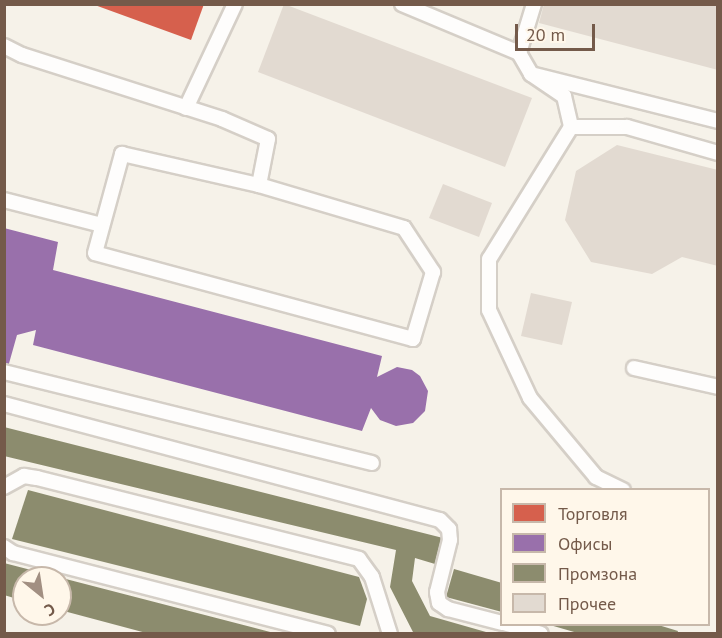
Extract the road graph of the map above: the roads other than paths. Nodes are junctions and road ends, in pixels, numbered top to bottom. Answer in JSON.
{"nodes":[{"id":1,"x":235,"y":4,"type":"edge"},
{"id":2,"x":402,"y":4,"type":"edge"},
{"id":3,"x":534,"y":4,"type":"edge"},
{"id":4,"x":4,"y":46,"type":"edge"},
{"id":5,"x":519,"y":52,"type":"junction"},
{"id":6,"x":531,"y":74,"type":"junction"},
{"id":7,"x":186,"y":108,"type":"junction"},
{"id":8,"x":717,"y":121,"type":"edge"},
{"id":9,"x":571,"y":127,"type":"junction"},
{"id":10,"x":717,"y":153,"type":"edge"},
{"id":11,"x":260,"y":185,"type":"junction"},
{"id":12,"x":4,"y":200,"type":"edge"},
{"id":13,"x":102,"y":225,"type":"junction"},
{"id":14,"x":634,"y":368,"type":"dead end"},
{"id":15,"x":4,"y":372,"type":"edge"},
{"id":16,"x":717,"y":387,"type":"edge"},
{"id":17,"x":4,"y":404,"type":"edge"},
{"id":18,"x":372,"y":462,"type":"dead end"},
{"id":19,"x":4,"y":487,"type":"edge"},
{"id":20,"x":621,"y":488,"type":"edge"},
{"id":21,"x":4,"y":547,"type":"edge"},
{"id":22,"x":500,"y":623,"type":"edge"},
{"id":23,"x":515,"y":626,"type":"edge"},
{"id":24,"x":328,"y":633,"type":"edge"},
{"id":25,"x":390,"y":633,"type":"edge"},
{"id":26,"x":541,"y":633,"type":"edge"}],
"edges":[{"from":1,"to":7,"type":"lane"},
{"from":2,"to":5,"type":"lane"},
{"from":3,"to":5,"type":"lane"},
{"from":4,"to":7,"type":"lane"},
{"from":5,"to":6,"type":"lane"},
{"from":6,"to":8,"type":"lane"},
{"from":6,"to":9,"type":"lane"},
{"from":7,"to":11,"type":"lane"},
{"from":9,"to":10,"type":"lane"},
{"from":9,"to":20,"type":"lane"},
{"from":11,"to":13,"type":"lane"},
{"from":11,"to":13,"type":"lane"},
{"from":12,"to":13,"type":"lane"},
{"from":14,"to":16,"type":"lane"},
{"from":15,"to":18,"type":"lane"},
{"from":17,"to":22,"type":"lane"},
{"from":19,"to":25,"type":"lane"},
{"from":21,"to":24,"type":"lane"},
{"from":23,"to":26,"type":"lane"}]}
